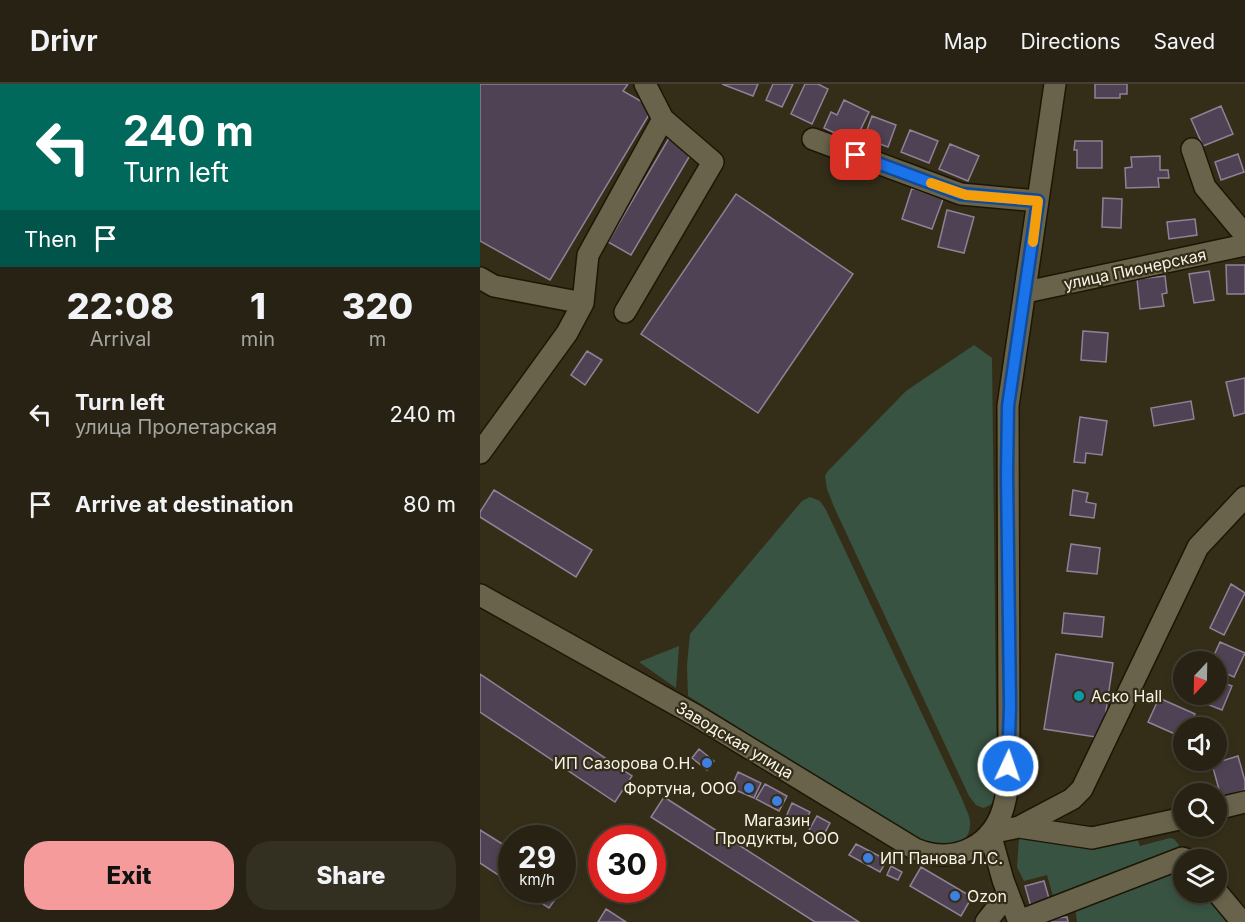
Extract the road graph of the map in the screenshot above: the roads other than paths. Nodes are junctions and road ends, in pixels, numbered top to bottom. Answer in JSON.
{"nodes":[{"id":1,"x":645,"y":84,"type":"edge"},
{"id":2,"x":1055,"y":84,"type":"edge"},
{"id":3,"x":663,"y":119,"type":"junction"},
{"id":4,"x":813,"y":139,"type":"dead end"},
{"id":5,"x":1192,"y":149,"type":"dead end"},
{"id":6,"x":1038,"y":201,"type":"junction"},
{"id":7,"x":1245,"y":235,"type":"edge"},
{"id":8,"x":1245,"y":245,"type":"edge"},
{"id":9,"x":480,"y":278,"type":"edge"},
{"id":10,"x":1026,"y":292,"type":"junction"},
{"id":11,"x":583,"y":303,"type":"junction"},
{"id":12,"x":624,"y":312,"type":"dead end"},
{"id":13,"x":480,"y":453,"type":"edge"},
{"id":14,"x":1245,"y":497,"type":"edge"},
{"id":15,"x":480,"y":595,"type":"edge"},
{"id":16,"x":1245,"y":802,"type":"edge"},
{"id":17,"x":1227,"y":806,"type":"edge"},
{"id":18,"x":1173,"y":820,"type":"edge"},
{"id":19,"x":1019,"y":827,"type":"junction"},
{"id":20,"x":990,"y":833,"type":"junction"},
{"id":21,"x":1173,"y":862,"type":"edge"},
{"id":22,"x":1008,"y":894,"type":"junction"},
{"id":23,"x":1226,"y":903,"type":"edge"},
{"id":24,"x":986,"y":922,"type":"edge"},
{"id":25,"x":1019,"y":922,"type":"edge"},
{"id":26,"x":1242,"y":922,"type":"edge"}],
"edges":[{"from":1,"to":3,"type":"street"},
{"from":2,"to":6,"type":"street"},
{"from":3,"to":11,"type":"street"},
{"from":3,"to":12,"type":"street"},
{"from":4,"to":6,"type":"street"},
{"from":5,"to":7,"type":"street"},
{"from":6,"to":10,"type":"street"},
{"from":8,"to":10,"type":"street","name":"улица Пионерская"},
{"from":9,"to":11,"type":"street"},
{"from":10,"to":20,"type":"street"},
{"from":11,"to":13,"type":"street"},
{"from":14,"to":19,"type":"street"},
{"from":15,"to":20,"type":"street","name":"Заводская улица"},
{"from":16,"to":17,"type":"street"},
{"from":18,"to":19,"type":"street"},
{"from":19,"to":20,"type":"street"},
{"from":20,"to":22,"type":"street"},
{"from":21,"to":25,"type":"street"},
{"from":22,"to":24,"type":"street"},
{"from":22,"to":25,"type":"street"},
{"from":23,"to":26,"type":"street"}]}
